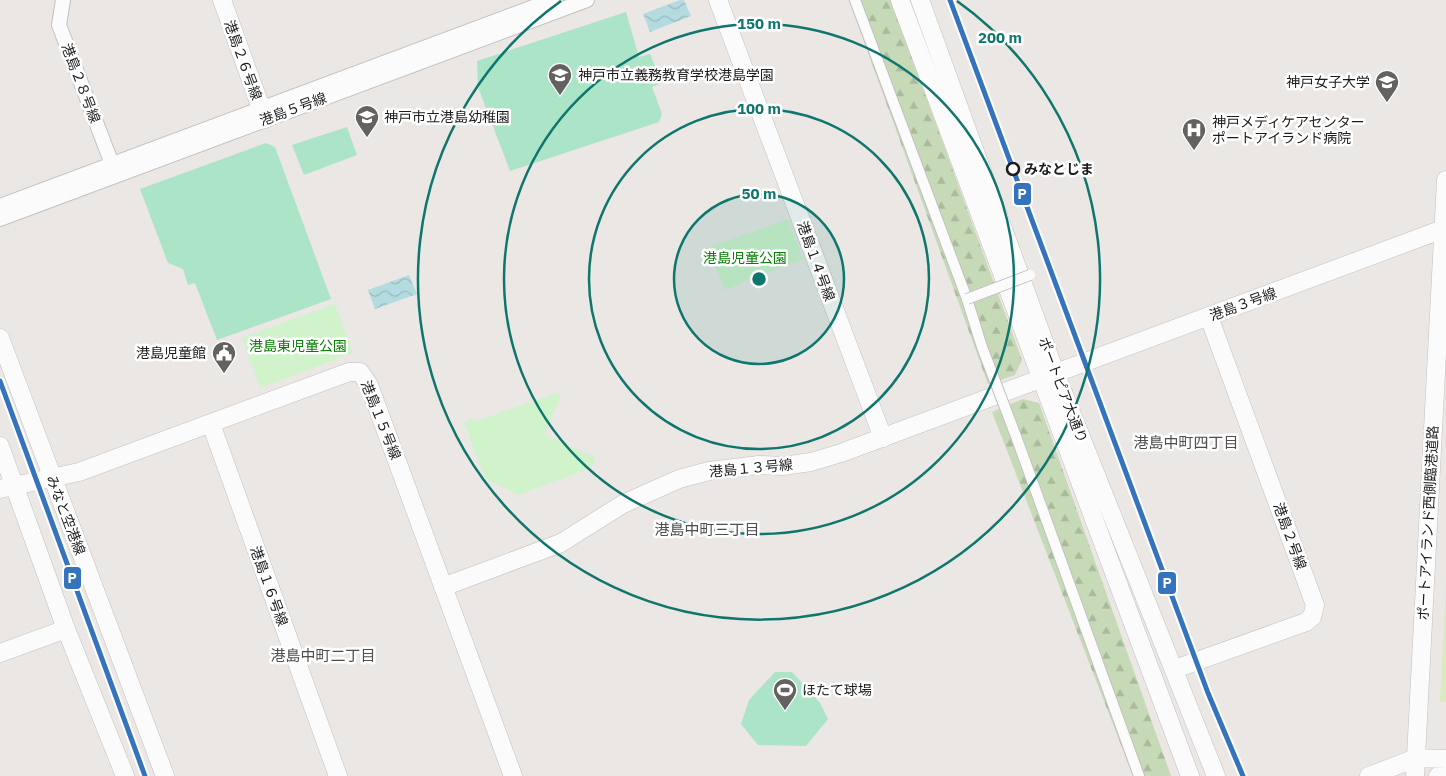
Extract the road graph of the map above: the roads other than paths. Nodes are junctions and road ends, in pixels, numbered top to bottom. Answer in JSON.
{"nodes":[{"id":1,"x":63,"y":0,"type":"edge"},
{"id":2,"x":222,"y":0,"type":"edge"},
{"id":3,"x":552,"y":0,"type":"edge"},
{"id":4,"x":587,"y":0,"type":"edge"},
{"id":5,"x":718,"y":0,"type":"edge"},
{"id":6,"x":855,"y":0,"type":"edge"},
{"id":7,"x":900,"y":0,"type":"edge"},
{"id":8,"x":920,"y":0,"type":"edge"},
{"id":9,"x":263,"y":114,"type":"junction"},
{"id":10,"x":112,"y":164,"type":"junction"},
{"id":11,"x":1446,"y":180,"type":"edge"},
{"id":12,"x":0,"y":206,"type":"edge"},
{"id":13,"x":0,"y":219,"type":"edge"},
{"id":14,"x":1444,"y":229,"type":"edge"},
{"id":15,"x":1030,"y":275,"type":"dead end"},
{"id":16,"x":967,"y":299,"type":"junction"},
{"id":17,"x":1209,"y":316,"type":"junction"},
{"id":18,"x":0,"y":338,"type":"edge"},
{"id":19,"x":1048,"y":375,"type":"junction"},
{"id":20,"x":210,"y":424,"type":"junction"},
{"id":21,"x":883,"y":438,"type":"junction"},
{"id":22,"x":0,"y":446,"type":"edge"},
{"id":23,"x":52,"y":477,"type":"junction"},
{"id":24,"x":7,"y":487,"type":"edge"},
{"id":25,"x":443,"y":587,"type":"junction"},
{"id":26,"x":66,"y":629,"type":"junction"},
{"id":27,"x":1142,"y":649,"type":"junction"},
{"id":28,"x":0,"y":653,"type":"edge"},
{"id":29,"x":1175,"y":669,"type":"junction"},
{"id":30,"x":1166,"y":712,"type":"junction"},
{"id":31,"x":1416,"y":758,"type":"junction"},
{"id":32,"x":1446,"y":759,"type":"edge"},
{"id":33,"x":1446,"y":772,"type":"edge"},
{"id":34,"x":125,"y":776,"type":"edge"},
{"id":35,"x":165,"y":776,"type":"edge"},
{"id":36,"x":338,"y":776,"type":"edge"},
{"id":37,"x":513,"y":776,"type":"edge"},
{"id":38,"x":1139,"y":776,"type":"edge"},
{"id":39,"x":1190,"y":776,"type":"edge"},
{"id":40,"x":1216,"y":776,"type":"edge"},
{"id":41,"x":1369,"y":776,"type":"edge"},
{"id":42,"x":1415,"y":776,"type":"edge"},
{"id":43,"x":1438,"y":776,"type":"edge"}],
"edges":[{"from":1,"to":10,"type":"street","name":"港島２８号線"},
{"from":2,"to":9,"type":"street","name":"港島２６号線"},
{"from":3,"to":9,"type":"street","name":"港島５号線"},
{"from":4,"to":9,"type":"street","name":"港島５号線"},
{"from":5,"to":21,"type":"street","name":"港島１４号線"},
{"from":6,"to":16,"type":"street"},
{"from":7,"to":19,"type":"street","name":"ポートピア大通り"},
{"from":8,"to":19,"type":"street","name":"ポートピア大通り"},
{"from":9,"to":10,"type":"street","name":"港島５号線"},
{"from":9,"to":13,"type":"street","name":"港島５号線"},
{"from":10,"to":12,"type":"street","name":"港島５号線"},
{"from":11,"to":14,"type":"street","name":"ポートアイランド西側臨港道路"},
{"from":14,"to":17,"type":"street","name":"港島３号線"},
{"from":14,"to":31,"type":"street","name":"ポートアイランド西側臨港道路"},
{"from":15,"to":16,"type":"street","bridge":true},
{"from":16,"to":38,"type":"street","bridge":true},
{"from":17,"to":19,"type":"street","name":"港島３号線"},
{"from":17,"to":29,"type":"street","name":"港島２号線"},
{"from":18,"to":23,"type":"street","name":"みなと空港線"},
{"from":19,"to":21,"type":"street","name":"港島１３号線"},
{"from":19,"to":27,"type":"street","name":"ポートピア大通り"},
{"from":19,"to":29,"type":"street","name":"ポートピア大通り"},
{"from":20,"to":23,"type":"street","name":"港島１５号線"},
{"from":20,"to":25,"type":"street","name":"港島１５号線"},
{"from":20,"to":36,"type":"street","name":"港島１６号線"},
{"from":21,"to":25,"type":"street","name":"港島１３号線"},
{"from":22,"to":24,"type":"street"},
{"from":23,"to":24,"type":"street","name":"港島１５号線"},
{"from":23,"to":35,"type":"street","name":"みなと空港線"},
{"from":24,"to":26,"type":"street"},
{"from":25,"to":37,"type":"street","name":"港島１５号線"},
{"from":26,"to":28,"type":"street"},
{"from":26,"to":34,"type":"street"},
{"from":27,"to":29,"type":"street"},
{"from":27,"to":30,"type":"street","name":"ポートピア大通り"},
{"from":29,"to":30,"type":"street"},
{"from":29,"to":40,"type":"street","name":"ポートピア大通り"},
{"from":30,"to":39,"type":"street","name":"ポートピア大通り"},
{"from":31,"to":32,"type":"street"},
{"from":31,"to":41,"type":"street"},
{"from":31,"to":42,"type":"street","name":"ポートアイランド西側臨港道路"},
{"from":33,"to":43,"type":"street"}]}
